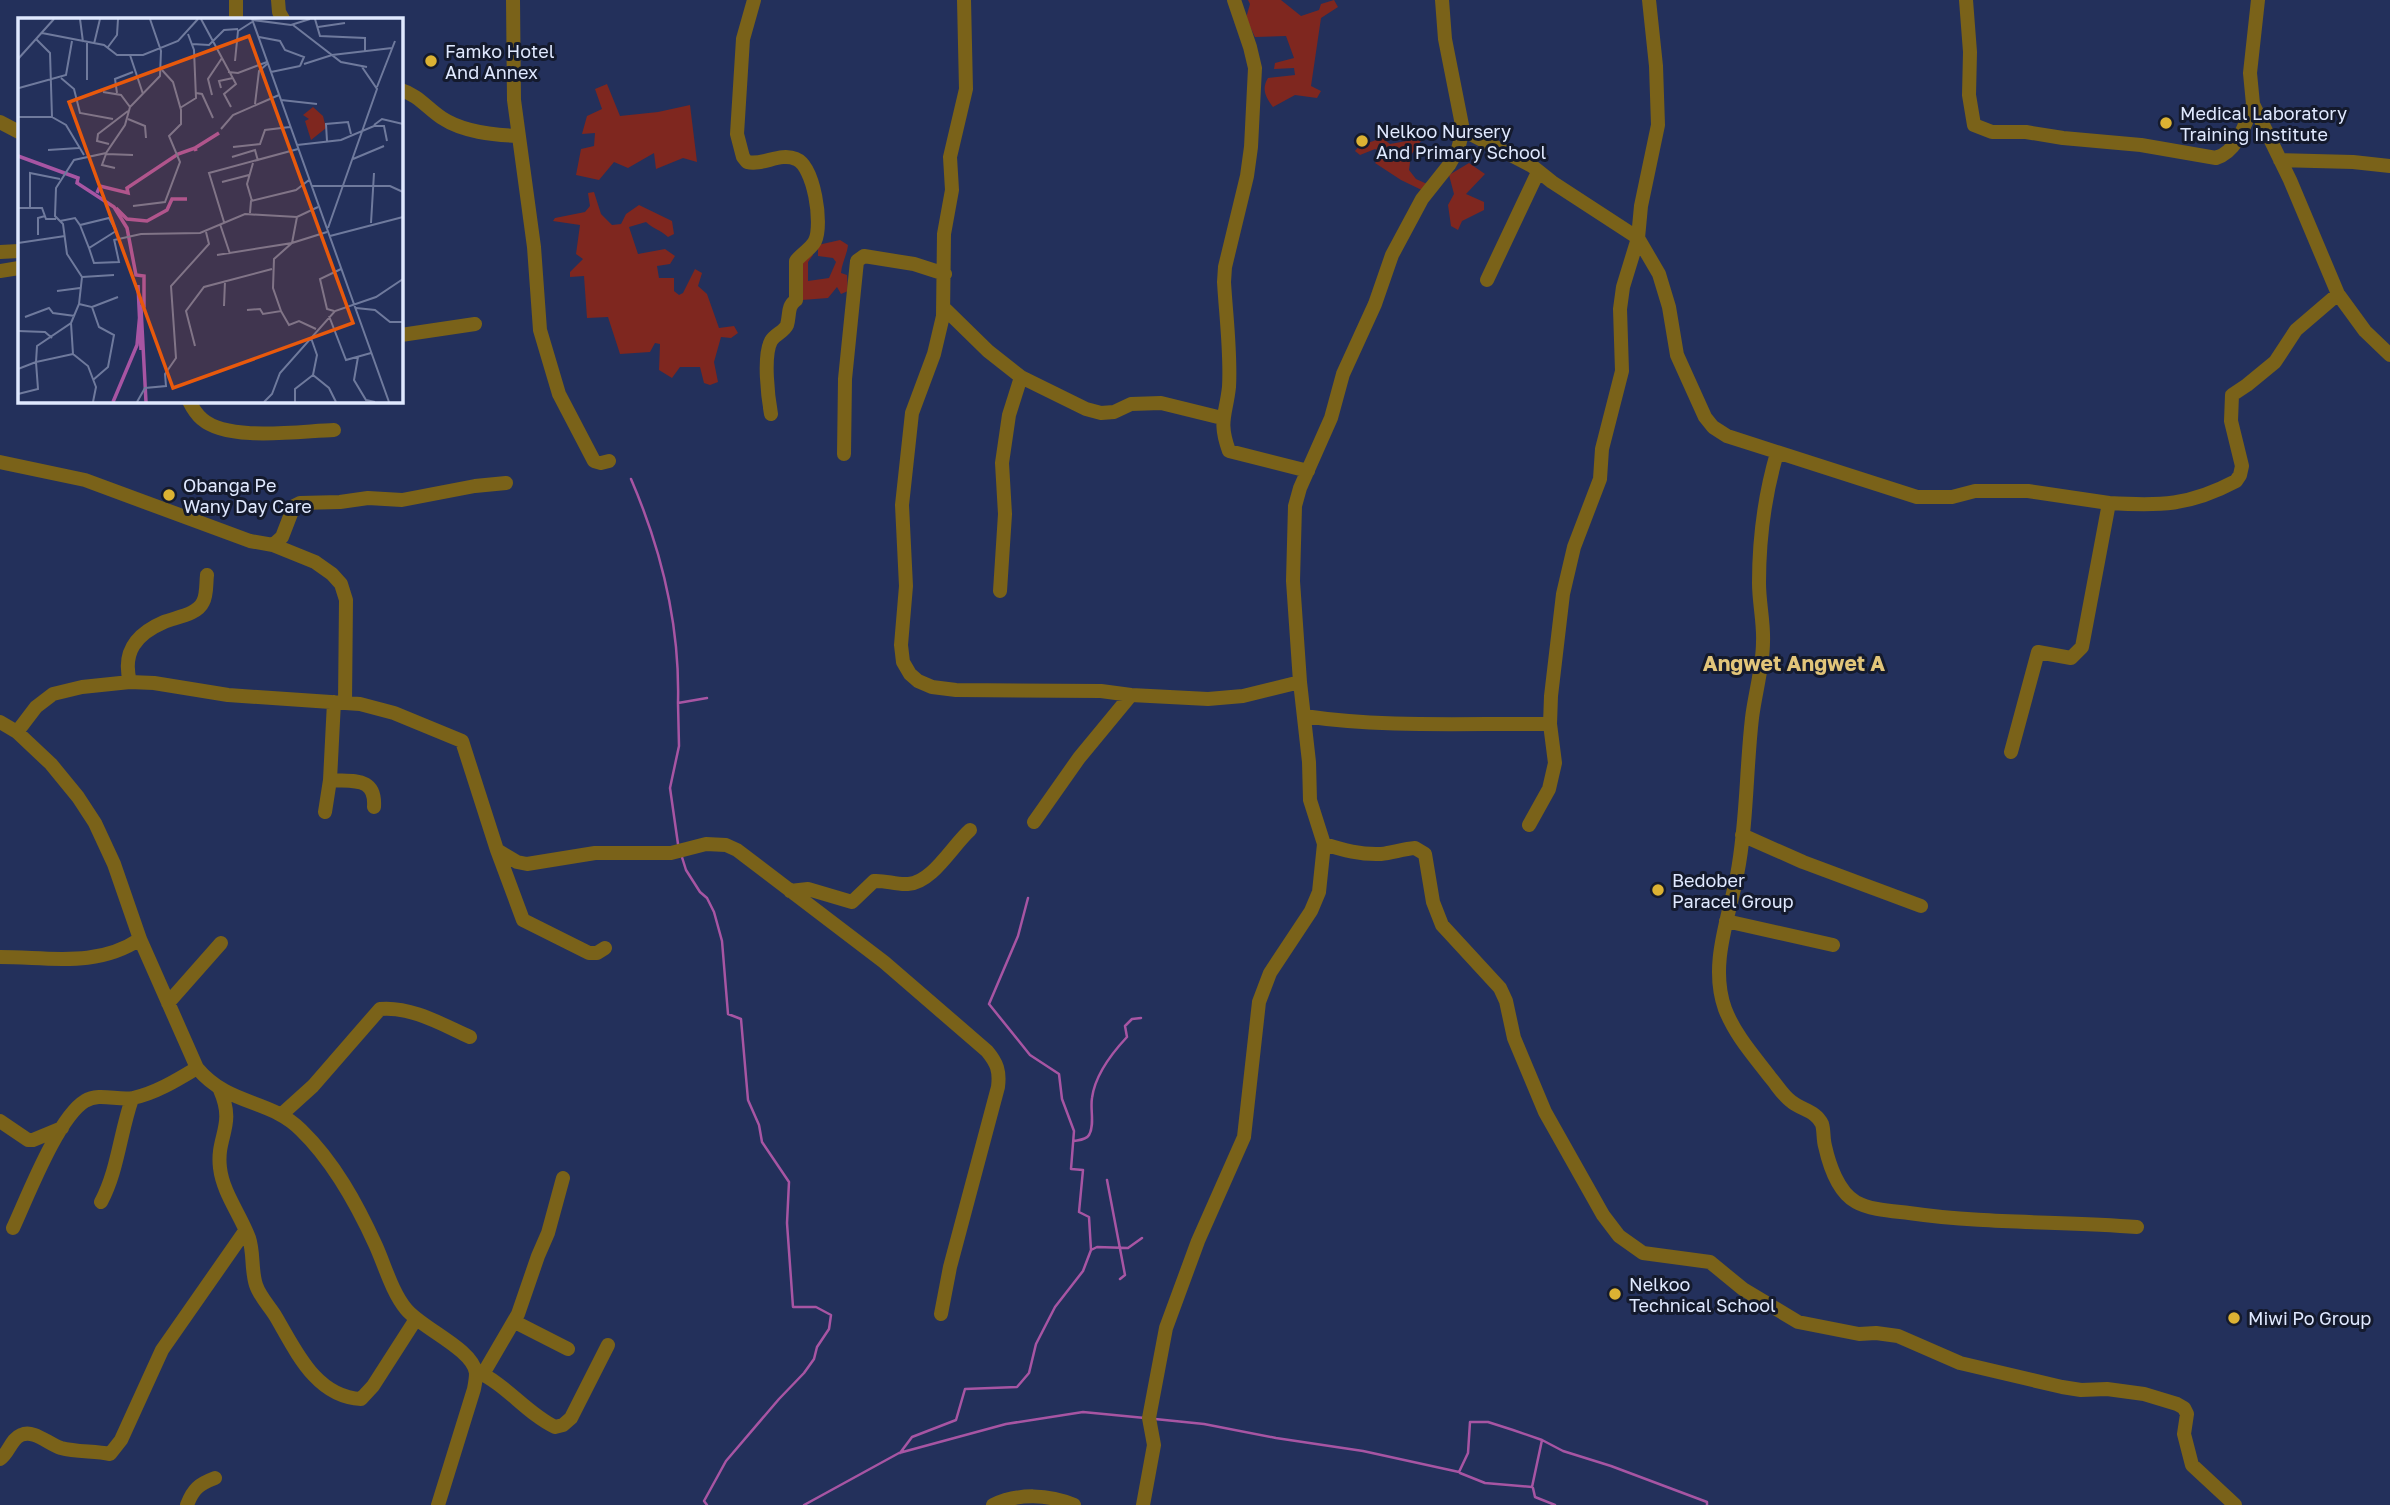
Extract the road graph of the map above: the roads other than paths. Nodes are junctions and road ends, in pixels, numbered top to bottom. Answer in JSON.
{"nodes":[{"id":1,"x":236,"y":0,"type":"edge"},
{"id":2,"x":278,"y":0,"type":"edge"},
{"id":3,"x":513,"y":0,"type":"edge"},
{"id":4,"x":754,"y":0,"type":"edge"},
{"id":5,"x":964,"y":0,"type":"edge"},
{"id":6,"x":1234,"y":0,"type":"edge"},
{"id":7,"x":1442,"y":0,"type":"edge"},
{"id":8,"x":1650,"y":0,"type":"edge"},
{"id":9,"x":1966,"y":0,"type":"edge"},
{"id":10,"x":2258,"y":0,"type":"edge"},
{"id":11,"x":236,"y":18,"type":"edge"},
{"id":12,"x":283,"y":18,"type":"edge"},
{"id":13,"x":402,"y":90,"type":"edge"},
{"id":14,"x":2253,"y":104,"type":"junction"},
{"id":15,"x":0,"y":122,"type":"edge"},
{"id":16,"x":1463,"y":130,"type":"junction"},
{"id":17,"x":18,"y":131,"type":"edge"},
{"id":18,"x":518,"y":136,"type":"junction"},
{"id":19,"x":2280,"y":160,"type":"junction"},
{"id":20,"x":2390,"y":166,"type":"edge"},
{"id":21,"x":1538,"y":172,"type":"junction"},
{"id":22,"x":1638,"y":238,"type":"junction"},
{"id":23,"x":18,"y":251,"type":"edge"},
{"id":24,"x":0,"y":252,"type":"edge"},
{"id":25,"x":18,"y":268,"type":"edge"},
{"id":26,"x":0,"y":271,"type":"edge"},
{"id":27,"x":945,"y":274,"type":"junction"},
{"id":28,"x":1487,"y":280,"type":"dead end"},
{"id":29,"x":2338,"y":294,"type":"junction"},
{"id":30,"x":943,"y":307,"type":"junction"},
{"id":31,"x":475,"y":324,"type":"dead end"},
{"id":32,"x":402,"y":335,"type":"edge"},
{"id":33,"x":2389,"y":352,"type":"edge"},
{"id":34,"x":1021,"y":377,"type":"junction"},
{"id":35,"x":189,"y":402,"type":"edge"},
{"id":36,"x":771,"y":414,"type":"dead end"},
{"id":37,"x":1222,"y":418,"type":"junction"},
{"id":38,"x":334,"y":430,"type":"dead end"},
{"id":39,"x":1777,"y":453,"type":"junction"},
{"id":40,"x":844,"y":454,"type":"dead end"},
{"id":41,"x":0,"y":461,"type":"edge"},
{"id":42,"x":609,"y":461,"type":"dead end"},
{"id":43,"x":1308,"y":471,"type":"junction"},
{"id":44,"x":506,"y":483,"type":"dead end"},
{"id":45,"x":2109,"y":503,"type":"junction"},
{"id":46,"x":273,"y":545,"type":"junction"},
{"id":47,"x":207,"y":575,"type":"dead end"},
{"id":48,"x":1000,"y":591,"type":"dead end"},
{"id":49,"x":130,"y":682,"type":"junction"},
{"id":50,"x":1300,"y":682,"type":"junction"},
{"id":51,"x":1131,"y":695,"type":"junction"},
{"id":52,"x":340,"y":702,"type":"junction"},
{"id":53,"x":1304,"y":716,"type":"junction"},
{"id":54,"x":0,"y":722,"type":"edge"},
{"id":55,"x":1550,"y":724,"type":"junction"},
{"id":56,"x":17,"y":732,"type":"junction"},
{"id":57,"x":2011,"y":752,"type":"dead end"},
{"id":58,"x":330,"y":780,"type":"junction"},
{"id":59,"x":374,"y":807,"type":"dead end"},
{"id":60,"x":325,"y":812,"type":"dead end"},
{"id":61,"x":1034,"y":821,"type":"dead end"},
{"id":62,"x":1529,"y":825,"type":"dead end"},
{"id":63,"x":970,"y":830,"type":"dead end"},
{"id":64,"x":1742,"y":835,"type":"junction"},
{"id":65,"x":1324,"y":844,"type":"junction"},
{"id":66,"x":497,"y":850,"type":"junction"},
{"id":67,"x":790,"y":891,"type":"junction"},
{"id":68,"x":1921,"y":906,"type":"dead end"},
{"id":69,"x":1726,"y":922,"type":"junction"},
{"id":70,"x":140,"y":939,"type":"junction"},
{"id":71,"x":221,"y":943,"type":"dead end"},
{"id":72,"x":1833,"y":944,"type":"dead end"},
{"id":73,"x":605,"y":948,"type":"dead end"},
{"id":74,"x":0,"y":957,"type":"edge"},
{"id":75,"x":169,"y":1003,"type":"junction"},
{"id":76,"x":470,"y":1037,"type":"dead end"},
{"id":77,"x":197,"y":1068,"type":"junction"},
{"id":78,"x":220,"y":1090,"type":"junction"},
{"id":79,"x":132,"y":1098,"type":"junction"},
{"id":80,"x":282,"y":1114,"type":"junction"},
{"id":81,"x":0,"y":1121,"type":"edge"},
{"id":82,"x":62,"y":1128,"type":"junction"},
{"id":83,"x":563,"y":1178,"type":"dead end"},
{"id":84,"x":101,"y":1202,"type":"dead end"},
{"id":85,"x":2137,"y":1227,"type":"dead end"},
{"id":86,"x":13,"y":1228,"type":"dead end"},
{"id":87,"x":245,"y":1231,"type":"junction"},
{"id":88,"x":941,"y":1314,"type":"dead end"},
{"id":89,"x":416,"y":1319,"type":"junction"},
{"id":90,"x":514,"y":1322,"type":"junction"},
{"id":91,"x":608,"y":1345,"type":"dead end"},
{"id":92,"x":568,"y":1349,"type":"dead end"},
{"id":93,"x":480,"y":1373,"type":"junction"},
{"id":94,"x":0,"y":1459,"type":"edge"},
{"id":95,"x":215,"y":1478,"type":"dead end"},
{"id":96,"x":187,"y":1505,"type":"edge"},
{"id":97,"x":438,"y":1505,"type":"edge"},
{"id":98,"x":993,"y":1505,"type":"edge"},
{"id":99,"x":1074,"y":1505,"type":"edge"},
{"id":100,"x":1143,"y":1505,"type":"edge"},
{"id":101,"x":2235,"y":1505,"type":"edge"}],
"edges":[{"from":1,"to":11,"type":"street"},
{"from":2,"to":12,"type":"street"},
{"from":3,"to":18,"type":"street"},
{"from":4,"to":36,"type":"street"},
{"from":5,"to":27,"type":"street"},
{"from":6,"to":37,"type":"street"},
{"from":7,"to":16,"type":"street"},
{"from":8,"to":22,"type":"street"},
{"from":9,"to":14,"type":"street"},
{"from":10,"to":14,"type":"street"},
{"from":13,"to":18,"type":"street"},
{"from":14,"to":19,"type":"street"},
{"from":15,"to":17,"type":"street"},
{"from":16,"to":21,"type":"street"},
{"from":16,"to":43,"type":"street"},
{"from":18,"to":42,"type":"street"},
{"from":19,"to":20,"type":"street"},
{"from":19,"to":29,"type":"street"},
{"from":21,"to":22,"type":"street"},
{"from":21,"to":28,"type":"street"},
{"from":22,"to":39,"type":"street"},
{"from":22,"to":55,"type":"street"},
{"from":23,"to":24,"type":"street"},
{"from":25,"to":26,"type":"street"},
{"from":27,"to":30,"type":"street"},
{"from":27,"to":40,"type":"street"},
{"from":29,"to":33,"type":"street"},
{"from":29,"to":45,"type":"street"},
{"from":30,"to":34,"type":"street"},
{"from":30,"to":51,"type":"street"},
{"from":31,"to":32,"type":"street"},
{"from":34,"to":37,"type":"street"},
{"from":34,"to":48,"type":"street"},
{"from":35,"to":38,"type":"street"},
{"from":37,"to":43,"type":"street"},
{"from":39,"to":45,"type":"street"},
{"from":39,"to":64,"type":"street"},
{"from":41,"to":46,"type":"street"},
{"from":43,"to":50,"type":"street"},
{"from":44,"to":46,"type":"street"},
{"from":45,"to":57,"type":"street"},
{"from":46,"to":52,"type":"street"},
{"from":47,"to":49,"type":"street"},
{"from":49,"to":52,"type":"street"},
{"from":49,"to":56,"type":"street"},
{"from":50,"to":51,"type":"street"},
{"from":50,"to":53,"type":"street"},
{"from":51,"to":61,"type":"street"},
{"from":52,"to":58,"type":"street"},
{"from":52,"to":66,"type":"street"},
{"from":53,"to":55,"type":"street"},
{"from":53,"to":65,"type":"street"},
{"from":54,"to":56,"type":"street"},
{"from":55,"to":62,"type":"street"},
{"from":56,"to":70,"type":"street"},
{"from":58,"to":59,"type":"street"},
{"from":58,"to":60,"type":"street"},
{"from":63,"to":67,"type":"street"},
{"from":64,"to":68,"type":"street"},
{"from":64,"to":69,"type":"street"},
{"from":65,"to":100,"type":"street"},
{"from":65,"to":101,"type":"street"},
{"from":66,"to":67,"type":"street"},
{"from":66,"to":73,"type":"street"},
{"from":67,"to":88,"type":"street"},
{"from":69,"to":72,"type":"street"},
{"from":69,"to":85,"type":"street"},
{"from":70,"to":74,"type":"street"},
{"from":70,"to":75,"type":"street"},
{"from":71,"to":75,"type":"street"},
{"from":75,"to":77,"type":"street"},
{"from":76,"to":80,"type":"street"},
{"from":77,"to":78,"type":"street"},
{"from":77,"to":79,"type":"street"},
{"from":78,"to":80,"type":"street"},
{"from":78,"to":87,"type":"street"},
{"from":79,"to":82,"type":"street"},
{"from":79,"to":84,"type":"street"},
{"from":80,"to":89,"type":"street"},
{"from":81,"to":82,"type":"street"},
{"from":82,"to":86,"type":"street"},
{"from":83,"to":90,"type":"street"},
{"from":87,"to":89,"type":"street"},
{"from":87,"to":94,"type":"street"},
{"from":89,"to":93,"type":"street"},
{"from":90,"to":92,"type":"street"},
{"from":90,"to":93,"type":"street"},
{"from":91,"to":93,"type":"street"},
{"from":93,"to":97,"type":"street"},
{"from":95,"to":96,"type":"street"},
{"from":98,"to":99,"type":"street"}]}
